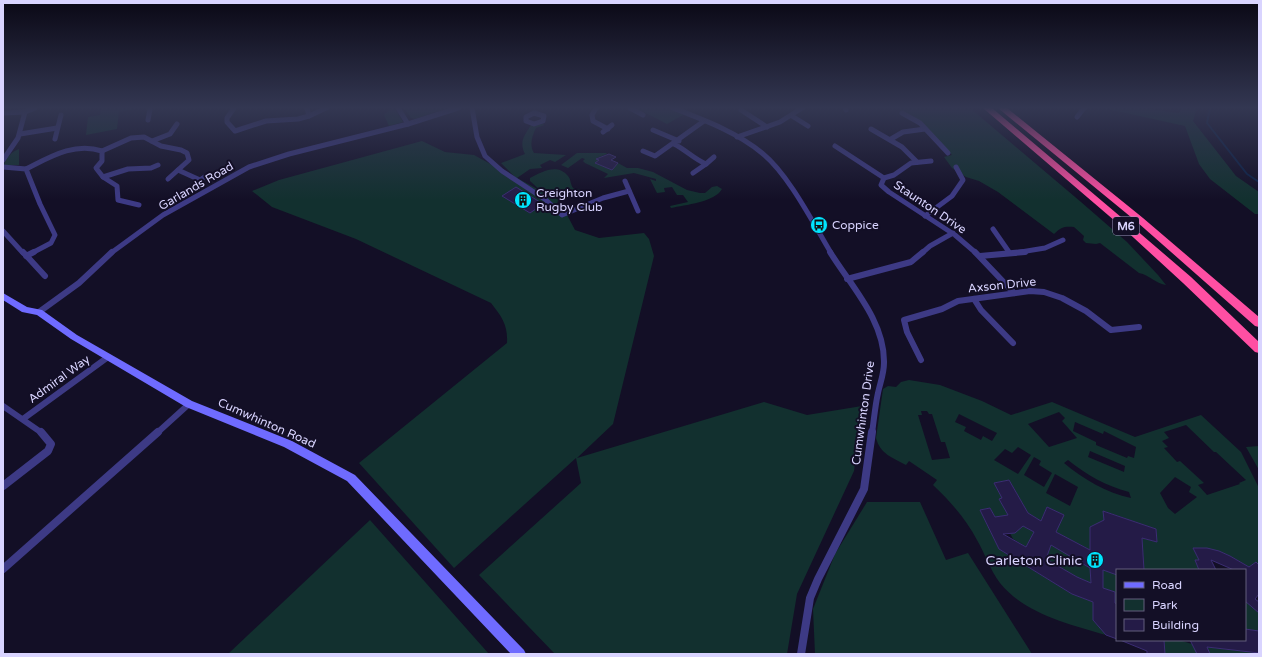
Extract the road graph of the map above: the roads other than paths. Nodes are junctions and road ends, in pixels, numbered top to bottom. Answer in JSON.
{"nodes":[{"id":1,"x":18,"y":139,"type":"edge"},
{"id":2,"x":130,"y":139,"type":"edge"},
{"id":3,"x":147,"y":139,"type":"edge"},
{"id":4,"x":158,"y":139,"type":"edge"},
{"id":5,"x":350,"y":139,"type":"edge"},
{"id":6,"x":478,"y":139,"type":"edge"},
{"id":7,"x":673,"y":139,"type":"edge"},
{"id":8,"x":682,"y":139,"type":"edge"},
{"id":9,"x":740,"y":139,"type":"edge"},
{"id":10,"x":891,"y":139,"type":"edge"},
{"id":11,"x":934,"y":139,"type":"edge"},
{"id":12,"x":1023,"y":139,"type":"edge"},
{"id":13,"x":1040,"y":139,"type":"edge"},
{"id":14,"x":152,"y":141,"type":"junction"},
{"id":15,"x":679,"y":141,"type":"junction"},
{"id":16,"x":674,"y":144,"type":"junction"},
{"id":17,"x":835,"y":146,"type":"dead end"},
{"id":18,"x":102,"y":151,"type":"junction"},
{"id":19,"x":642,"y":151,"type":"dead end"},
{"id":20,"x":948,"y":154,"type":"dead end"},
{"id":21,"x":714,"y":157,"type":"dead end"},
{"id":22,"x":3,"y":160,"type":"edge"},
{"id":23,"x":931,"y":161,"type":"dead end"},
{"id":24,"x":917,"y":162,"type":"junction"},
{"id":25,"x":706,"y":164,"type":"junction"},
{"id":26,"x":158,"y":165,"type":"dead end"},
{"id":27,"x":3,"y":167,"type":"edge"},
{"id":28,"x":956,"y":167,"type":"dead end"},
{"id":29,"x":26,"y":169,"type":"junction"},
{"id":30,"x":178,"y":170,"type":"junction"},
{"id":31,"x":693,"y":173,"type":"dead end"},
{"id":32,"x":206,"y":176,"type":"dead end"},
{"id":33,"x":103,"y":177,"type":"junction"},
{"id":34,"x":884,"y":178,"type":"junction"},
{"id":35,"x":168,"y":179,"type":"dead end"},
{"id":36,"x":625,"y":181,"type":"dead end"},
{"id":37,"x":629,"y":191,"type":"junction"},
{"id":38,"x":139,"y":205,"type":"dead end"},
{"id":39,"x":638,"y":211,"type":"dead end"},
{"id":40,"x":925,"y":216,"type":"junction"},
{"id":41,"x":993,"y":229,"type":"dead end"},
{"id":42,"x":3,"y":231,"type":"edge"},
{"id":43,"x":953,"y":233,"type":"junction"},
{"id":44,"x":1064,"y":240,"type":"dead end"},
{"id":45,"x":1009,"y":252,"type":"junction"},
{"id":46,"x":26,"y":256,"type":"junction"},
{"id":47,"x":980,"y":256,"type":"junction"},
{"id":48,"x":45,"y":276,"type":"dead end"},
{"id":49,"x":847,"y":279,"type":"junction"},
{"id":50,"x":1014,"y":293,"type":"junction"},
{"id":51,"x":974,"y":299,"type":"junction"},
{"id":52,"x":5,"y":300,"type":"edge"},
{"id":53,"x":39,"y":312,"type":"junction"},
{"id":54,"x":1259,"y":323,"type":"edge"},
{"id":55,"x":1139,"y":327,"type":"dead end"},
{"id":56,"x":1013,"y":343,"type":"dead end"},
{"id":57,"x":1259,"y":349,"type":"edge"},
{"id":58,"x":108,"y":357,"type":"junction"},
{"id":59,"x":921,"y":360,"type":"dead end"},
{"id":60,"x":189,"y":404,"type":"junction"},
{"id":61,"x":3,"y":406,"type":"edge"},
{"id":62,"x":23,"y":419,"type":"junction"},
{"id":63,"x":3,"y":486,"type":"edge"},
{"id":64,"x":3,"y":568,"type":"edge"},
{"id":65,"x":520,"y":654,"type":"edge"},
{"id":66,"x":801,"y":654,"type":"edge"}],
"edges":[{"from":1,"to":22,"type":"street"},
{"from":2,"to":18,"type":"street"},
{"from":3,"to":14,"type":"street"},
{"from":4,"to":14,"type":"street"},
{"from":5,"to":53,"type":"street","name":"Garlands Road"},
{"from":6,"to":37,"type":"street"},
{"from":7,"to":15,"type":"street"},
{"from":8,"to":15,"type":"street"},
{"from":9,"to":49,"type":"street","name":"Cumwhinton Drive"},
{"from":10,"to":24,"type":"street"},
{"from":11,"to":20,"type":"street"},
{"from":12,"to":57,"type":"highway","number":"M6"},
{"from":13,"to":54,"type":"highway","number":"M6"},
{"from":14,"to":30,"type":"street"},
{"from":15,"to":16,"type":"street"},
{"from":16,"to":19,"type":"street"},
{"from":16,"to":25,"type":"street"},
{"from":17,"to":34,"type":"street","name":"Staunton Drive"},
{"from":18,"to":29,"type":"street"},
{"from":18,"to":33,"type":"street"},
{"from":21,"to":25,"type":"street"},
{"from":23,"to":24,"type":"street"},
{"from":24,"to":34,"type":"street"},
{"from":25,"to":31,"type":"street"},
{"from":26,"to":33,"type":"street"},
{"from":27,"to":29,"type":"street"},
{"from":28,"to":40,"type":"street"},
{"from":29,"to":46,"type":"street"},
{"from":30,"to":32,"type":"street"},
{"from":30,"to":35,"type":"street"},
{"from":33,"to":38,"type":"street"},
{"from":34,"to":40,"type":"street","name":"Staunton Drive"},
{"from":36,"to":37,"type":"street"},
{"from":37,"to":39,"type":"street"},
{"from":40,"to":43,"type":"street","name":"Staunton Drive"},
{"from":41,"to":45,"type":"street"},
{"from":42,"to":46,"type":"street"},
{"from":43,"to":47,"type":"street","name":"Staunton Drive"},
{"from":43,"to":49,"type":"street"},
{"from":44,"to":45,"type":"street"},
{"from":45,"to":47,"type":"street"},
{"from":46,"to":48,"type":"street"},
{"from":47,"to":50,"type":"street","name":"Staunton Drive"},
{"from":49,"to":66,"type":"street","name":"Cumwhinton Drive"},
{"from":50,"to":51,"type":"street","name":"Axson Drive"},
{"from":50,"to":55,"type":"street","name":"Axson Drive"},
{"from":51,"to":56,"type":"street"},
{"from":51,"to":59,"type":"street","name":"Axson Drive"},
{"from":52,"to":53,"type":"street","name":"Cumwhinton Road"},
{"from":53,"to":58,"type":"street","name":"Cumwhinton Road"},
{"from":58,"to":60,"type":"street","name":"Cumwhinton Road"},
{"from":58,"to":62,"type":"street","name":"Admiral Way"},
{"from":60,"to":64,"type":"street"},
{"from":60,"to":65,"type":"street","name":"Cumwhinton Road"},
{"from":61,"to":62,"type":"street"},
{"from":62,"to":63,"type":"street"}]}
